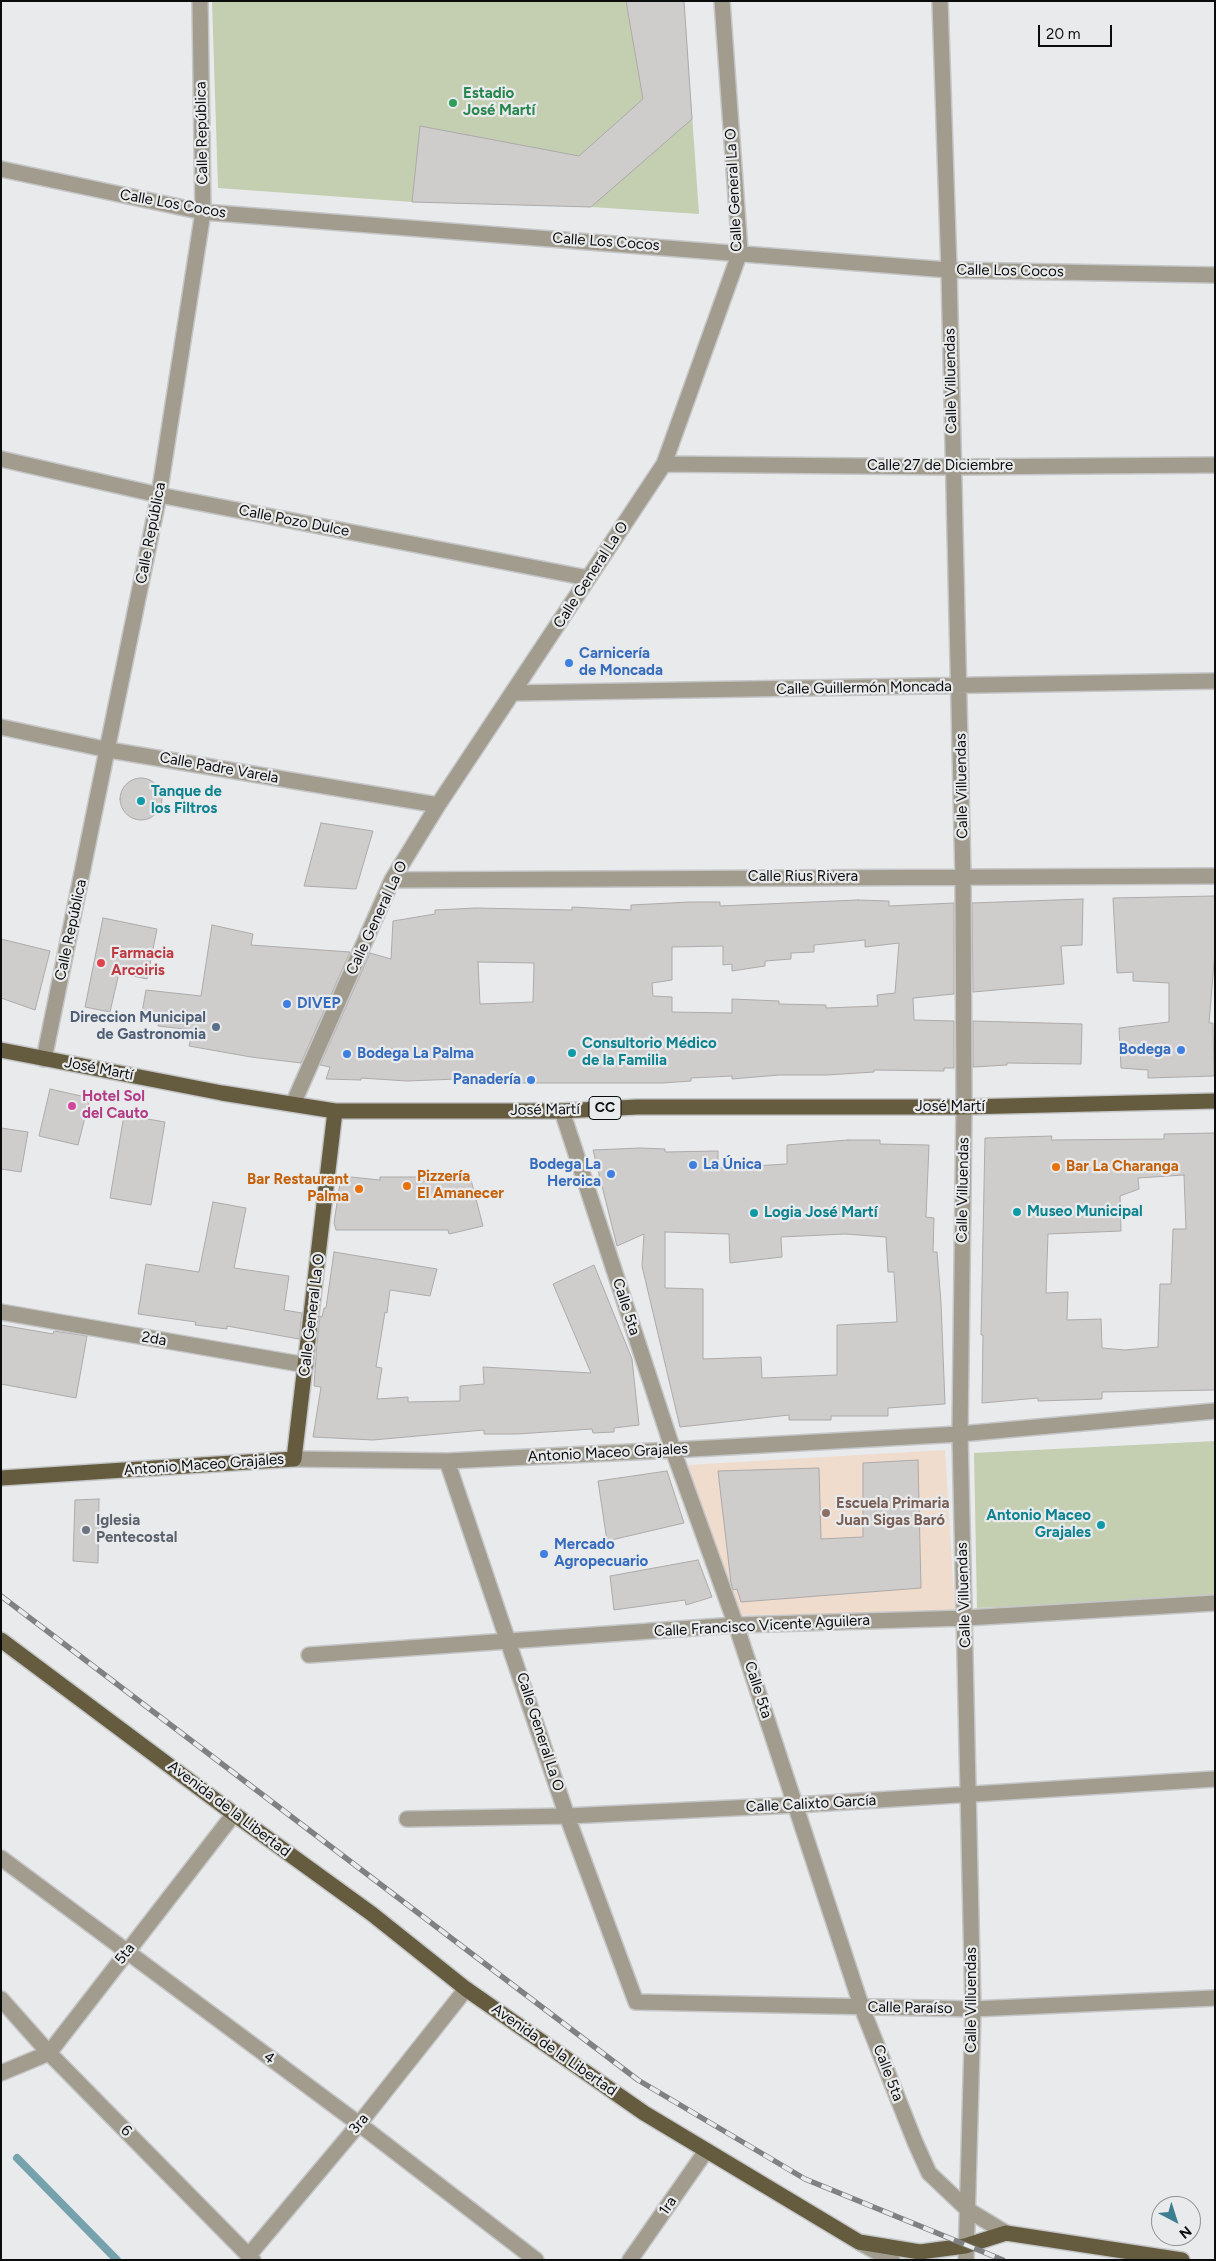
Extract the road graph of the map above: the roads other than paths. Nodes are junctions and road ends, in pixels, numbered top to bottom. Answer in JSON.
{"nodes":[{"id":1,"x":200,"y":1,"type":"edge"},
{"id":2,"x":722,"y":1,"type":"edge"},
{"id":3,"x":940,"y":1,"type":"edge"},
{"id":4,"x":1,"y":169,"type":"edge"},
{"id":5,"x":203,"y":212,"type":"junction"},
{"id":6,"x":740,"y":252,"type":"junction"},
{"id":7,"x":949,"y":270,"type":"junction"},
{"id":8,"x":1215,"y":275,"type":"edge"},
{"id":9,"x":1,"y":458,"type":"edge"},
{"id":10,"x":664,"y":464,"type":"junction"},
{"id":11,"x":1215,"y":465,"type":"edge"},
{"id":12,"x":953,"y":467,"type":"junction"},
{"id":13,"x":159,"y":495,"type":"junction"},
{"id":14,"x":588,"y":578,"type":"junction"},
{"id":15,"x":1215,"y":681,"type":"edge"},
{"id":16,"x":960,"y":687,"type":"junction"},
{"id":17,"x":513,"y":693,"type":"junction"},
{"id":18,"x":1,"y":727,"type":"edge"},
{"id":19,"x":109,"y":750,"type":"junction"},
{"id":20,"x":438,"y":805,"type":"junction"},
{"id":21,"x":964,"y":876,"type":"junction"},
{"id":22,"x":1215,"y":876,"type":"edge"},
{"id":23,"x":392,"y":880,"type":"junction"},
{"id":24,"x":1,"y":1050,"type":"edge"},
{"id":25,"x":44,"y":1059,"type":"junction"},
{"id":26,"x":1215,"y":1101,"type":"edge"},
{"id":27,"x":293,"y":1104,"type":"junction"},
{"id":28,"x":964,"y":1107,"type":"junction"},
{"id":29,"x":562,"y":1110,"type":"junction"},
{"id":30,"x":335,"y":1111,"type":"junction"},
{"id":31,"x":1,"y":1312,"type":"edge"},
{"id":32,"x":306,"y":1365,"type":"junction"},
{"id":33,"x":1215,"y":1411,"type":"edge"},
{"id":34,"x":960,"y":1434,"type":"junction"},
{"id":35,"x":674,"y":1450,"type":"junction"},
{"id":36,"x":294,"y":1459,"type":"junction"},
{"id":37,"x":447,"y":1461,"type":"junction"},
{"id":38,"x":1,"y":1478,"type":"edge"},
{"id":39,"x":1215,"y":1602,"type":"edge"},
{"id":40,"x":965,"y":1618,"type":"junction"},
{"id":41,"x":736,"y":1625,"type":"junction"},
{"id":42,"x":1,"y":1640,"type":"edge"},
{"id":43,"x":509,"y":1640,"type":"junction"},
{"id":44,"x":309,"y":1655,"type":"dead end"},
{"id":45,"x":1215,"y":1779,"type":"edge"},
{"id":46,"x":969,"y":1793,"type":"junction"},
{"id":47,"x":796,"y":1805,"type":"junction"},
{"id":48,"x":234,"y":1814,"type":"junction"},
{"id":49,"x":567,"y":1816,"type":"junction"},
{"id":50,"x":407,"y":1819,"type":"dead end"},
{"id":51,"x":1,"y":1858,"type":"edge"},
{"id":52,"x":126,"y":1952,"type":"junction"},
{"id":53,"x":466,"y":1989,"type":"junction"},
{"id":54,"x":1215,"y":1998,"type":"edge"},
{"id":55,"x":1,"y":2000,"type":"edge"},
{"id":56,"x":636,"y":2002,"type":"joint"},
{"id":57,"x":862,"y":2008,"type":"junction"},
{"id":58,"x":973,"y":2008,"type":"junction"},
{"id":59,"x":49,"y":2053,"type":"junction"},
{"id":60,"x":1,"y":2073,"type":"edge"},
{"id":61,"x":359,"y":2124,"type":"junction"},
{"id":62,"x":706,"y":2151,"type":"junction"},
{"id":63,"x":968,"y":2210,"type":"junction"},
{"id":64,"x":1006,"y":2233,"type":"junction"},
{"id":65,"x":859,"y":2242,"type":"junction"},
{"id":66,"x":966,"y":2253,"type":"edge"},
{"id":67,"x":250,"y":2258,"type":"edge"},
{"id":68,"x":536,"y":2260,"type":"edge"},
{"id":69,"x":630,"y":2260,"type":"edge"},
{"id":70,"x":892,"y":2260,"type":"edge"},
{"id":71,"x":1182,"y":2260,"type":"edge"}],
"edges":[{"from":1,"to":5,"type":"street","name":"Calle República"},
{"from":2,"to":6,"type":"street","name":"Calle General La O"},
{"from":3,"to":7,"type":"street","name":"Calle Villuendas"},
{"from":4,"to":5,"type":"street","name":"Calle Los Cocos"},
{"from":5,"to":6,"type":"street","name":"Calle Los Cocos"},
{"from":5,"to":13,"type":"street","name":"Calle República"},
{"from":6,"to":7,"type":"street","name":"Calle Los Cocos"},
{"from":6,"to":10,"type":"street","name":"Calle General La O"},
{"from":7,"to":8,"type":"street","name":"Calle Los Cocos"},
{"from":7,"to":12,"type":"street","name":"Calle Villuendas"},
{"from":9,"to":13,"type":"street","name":"Calle Pozo Dulce"},
{"from":10,"to":12,"type":"street","name":"Calle 27 de Diciembre"},
{"from":10,"to":14,"type":"street","name":"Calle General La O"},
{"from":11,"to":12,"type":"street","name":"Calle 27 de Diciembre"},
{"from":12,"to":16,"type":"street","name":"Calle Villuendas"},
{"from":13,"to":14,"type":"street","name":"Calle Pozo Dulce"},
{"from":13,"to":19,"type":"street","name":"Calle República"},
{"from":14,"to":17,"type":"street","name":"Calle General La O"},
{"from":15,"to":16,"type":"street","name":"Calle Guillermón Moncada"},
{"from":16,"to":17,"type":"street","name":"Calle Guillermón Moncada"},
{"from":16,"to":21,"type":"street","name":"Calle Villuendas"},
{"from":17,"to":20,"type":"street","name":"Calle General La O"},
{"from":18,"to":19,"type":"street","name":"Calle Padre Varela"},
{"from":19,"to":20,"type":"street","name":"Calle Padre Varela"},
{"from":19,"to":25,"type":"street","name":"Calle República"},
{"from":20,"to":23,"type":"street","name":"Calle General La O"},
{"from":21,"to":22,"type":"street","name":"Calle Rius Rivera"},
{"from":21,"to":23,"type":"street","name":"Calle Rius Rivera"},
{"from":21,"to":28,"type":"street","name":"Calle Villuendas"},
{"from":23,"to":27,"type":"street","name":"Calle General La O"},
{"from":24,"to":25,"type":"main road","name":"José Martí","number":"CC"},
{"from":25,"to":27,"type":"main road","name":"José Martí","number":"CC"},
{"from":26,"to":28,"type":"main road","name":"José Martí","number":"CC"},
{"from":27,"to":30,"type":"main road","name":"José Martí","number":"CC"},
{"from":28,"to":29,"type":"main road","name":"José Martí","number":"CC"},
{"from":28,"to":34,"type":"street","name":"Calle Villuendas"},
{"from":29,"to":30,"type":"main road","name":"José Martí","number":"CC"},
{"from":29,"to":35,"type":"street","name":"Calle 5ta"},
{"from":30,"to":32,"type":"main road","name":"Calle General La O"},
{"from":31,"to":32,"type":"street","name":"2da"},
{"from":32,"to":36,"type":"main road","name":"Calle General La O"},
{"from":33,"to":34,"type":"street","name":"Antonio Maceo Grajales"},
{"from":34,"to":35,"type":"street","name":"Antonio Maceo Grajales"},
{"from":34,"to":40,"type":"street","name":"Calle Villuendas"},
{"from":35,"to":37,"type":"street","name":"Antonio Maceo Grajales"},
{"from":35,"to":41,"type":"street","name":"Calle 5ta"},
{"from":36,"to":37,"type":"street","name":"Antonio Maceo Grajales"},
{"from":36,"to":38,"type":"main road","name":"Antonio Maceo Grajales"},
{"from":37,"to":43,"type":"street","name":"Calle General La O"},
{"from":39,"to":40,"type":"street","name":"Calle Francisco Vicente Aguilera"},
{"from":40,"to":41,"type":"street","name":"Calle Francisco Vicente Aguilera"},
{"from":40,"to":46,"type":"street","name":"Calle Villuendas"},
{"from":41,"to":43,"type":"street","name":"Calle Francisco Vicente Aguilera"},
{"from":41,"to":47,"type":"street","name":"Calle 5ta"},
{"from":42,"to":48,"type":"main road","name":"Avenida de la Libertad"},
{"from":43,"to":44,"type":"street","name":"Calle Francisco Vicente Aguilera"},
{"from":43,"to":49,"type":"street","name":"Calle General La O"},
{"from":45,"to":46,"type":"street","name":"Calle Calixto García"},
{"from":46,"to":47,"type":"street","name":"Calle Calixto García"},
{"from":46,"to":58,"type":"street","name":"Calle Villuendas"},
{"from":47,"to":49,"type":"street","name":"Calle Calixto García"},
{"from":47,"to":57,"type":"street","name":"Calle 5ta"},
{"from":48,"to":52,"type":"street","name":"5ta"},
{"from":48,"to":53,"type":"main road","name":"Avenida de la Libertad"},
{"from":49,"to":50,"type":"street","name":"Calle Calixto García"},
{"from":49,"to":56,"type":"street","name":"Calle General La O"},
{"from":51,"to":52,"type":"street","name":"4"},
{"from":52,"to":59,"type":"street","name":"5ta"},
{"from":52,"to":61,"type":"street","name":"4"},
{"from":53,"to":61,"type":"street","name":"3ra"},
{"from":53,"to":62,"type":"main road","name":"Avenida de la Libertad"},
{"from":54,"to":58,"type":"street","name":"Calle Paraíso"},
{"from":55,"to":59,"type":"street","name":"6"},
{"from":56,"to":57,"type":"street","name":"Calle Paraíso"},
{"from":57,"to":58,"type":"street","name":"Calle Paraíso"},
{"from":57,"to":63,"type":"street","name":"Calle 5ta"},
{"from":58,"to":63,"type":"street","name":"Calle Villuendas"},
{"from":59,"to":60,"type":"street"},
{"from":59,"to":67,"type":"street","name":"6"},
{"from":61,"to":67,"type":"street","name":"3ra"},
{"from":61,"to":68,"type":"street","name":"4"},
{"from":62,"to":65,"type":"main road","name":"Avenida de la Libertad"},
{"from":62,"to":69,"type":"street","name":"1ra"},
{"from":63,"to":64,"type":"street","name":"Calle 5ta"},
{"from":63,"to":66,"type":"street","name":"Calle Villuendas"},
{"from":64,"to":66,"type":"main road","name":"Avenida de la Libertad"},
{"from":64,"to":71,"type":"main road","name":"Avenida de la Libertad"},
{"from":65,"to":66,"type":"main road","name":"Avenida de la Libertad"},
{"from":65,"to":70,"type":"street"}]}
